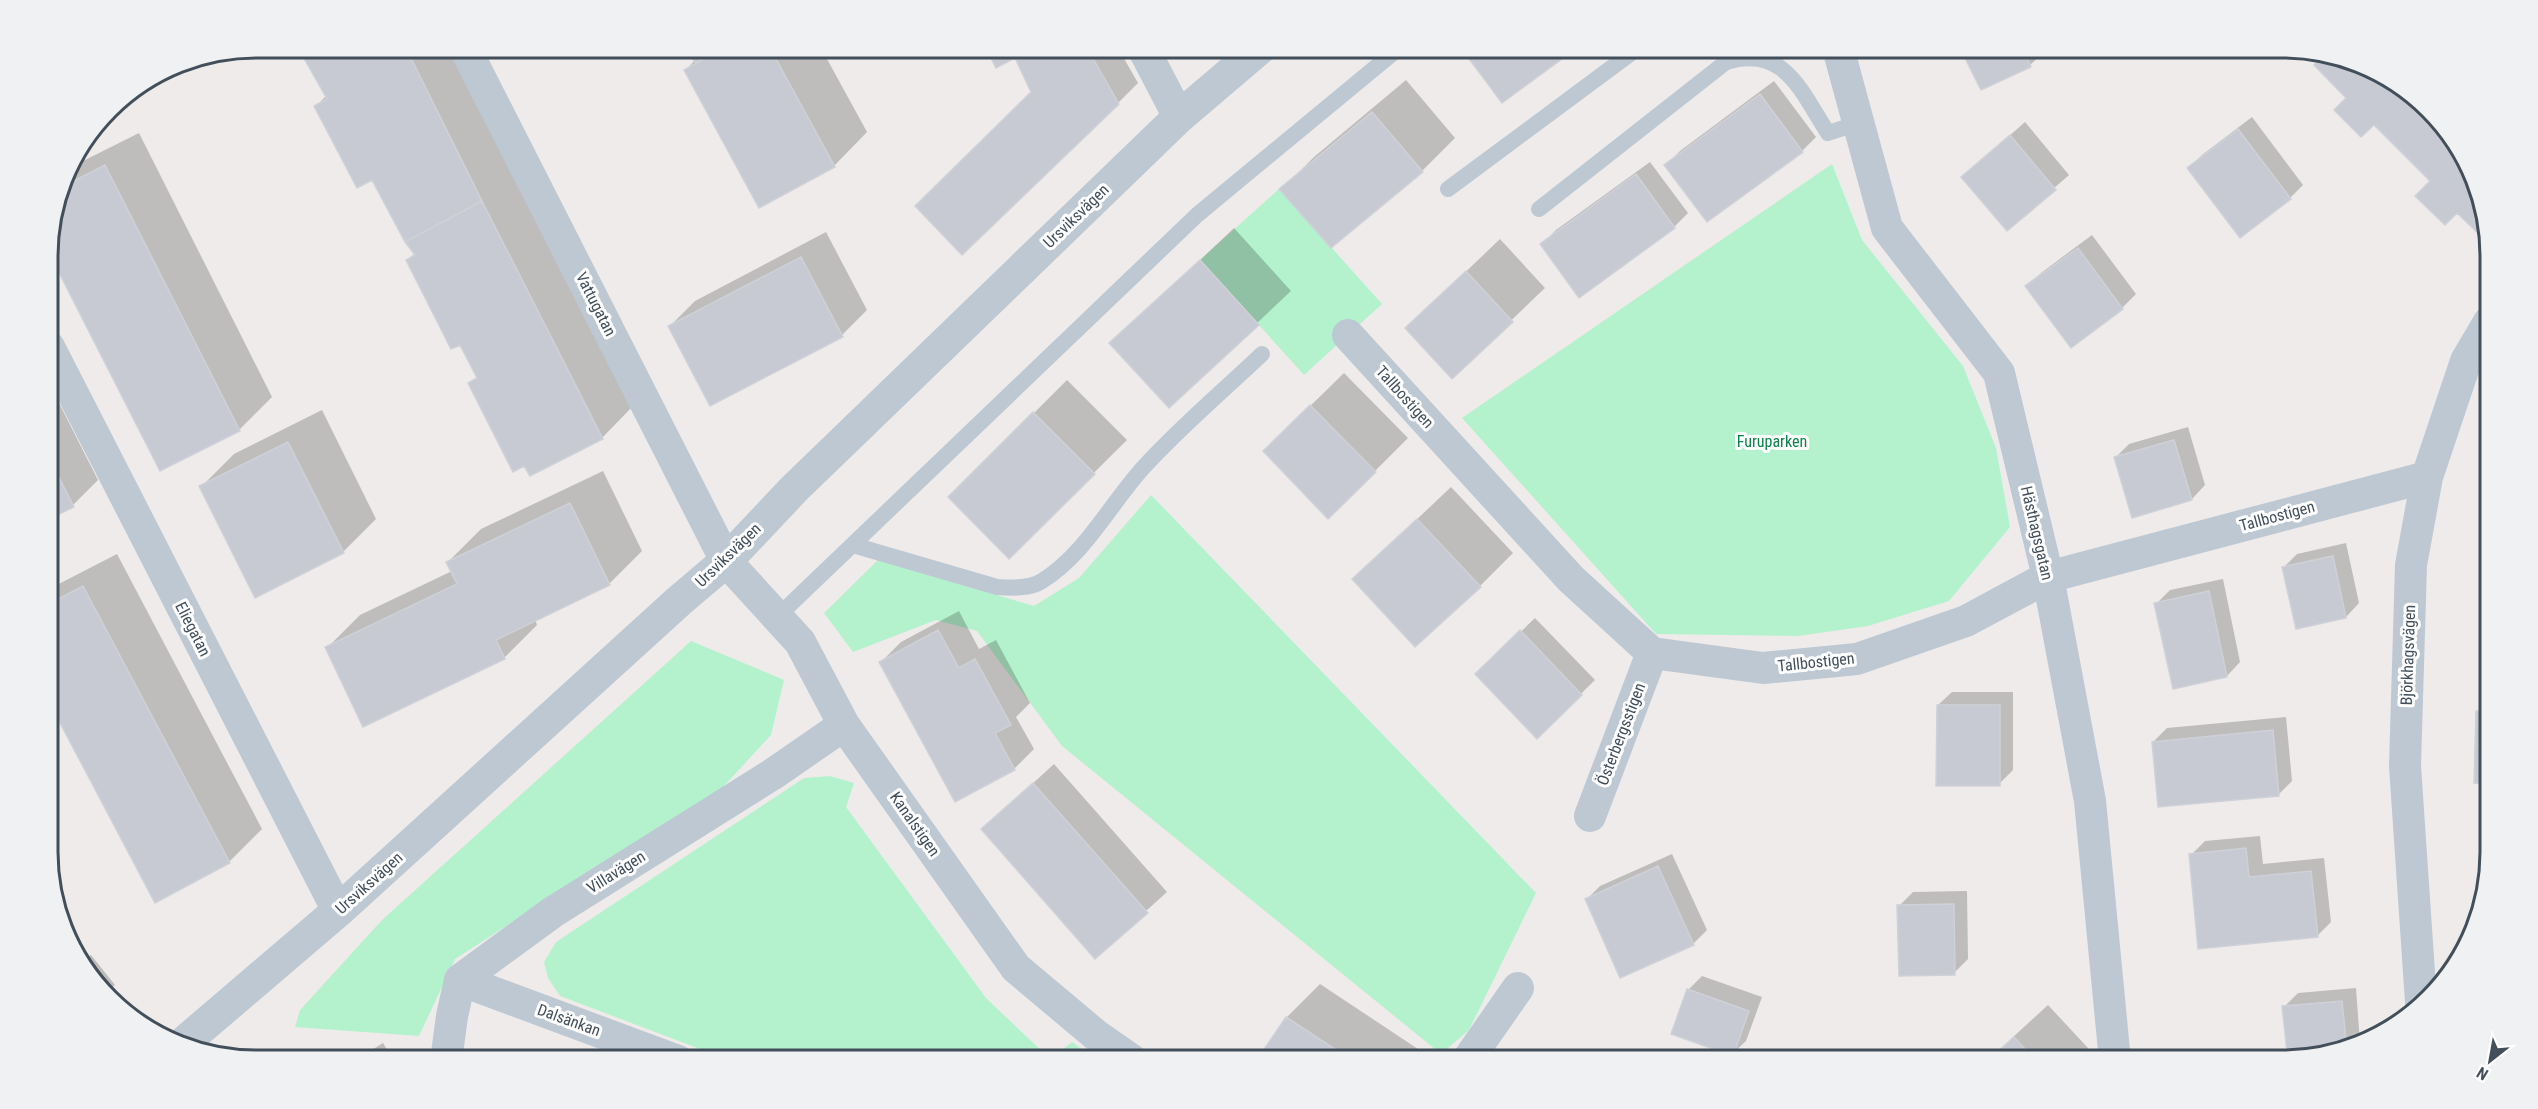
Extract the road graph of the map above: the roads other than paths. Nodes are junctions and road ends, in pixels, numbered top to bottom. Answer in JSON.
{"nodes":[{"id":1,"x":470,"y":58,"type":"edge"},
{"id":2,"x":1148,"y":58,"type":"edge"},
{"id":3,"x":1248,"y":58,"type":"edge"},
{"id":4,"x":1387,"y":58,"type":"edge"},
{"id":5,"x":1625,"y":58,"type":"edge"},
{"id":6,"x":1739,"y":58,"type":"edge"},
{"id":7,"x":1750,"y":58,"type":"edge"},
{"id":8,"x":1841,"y":58,"type":"edge"},
{"id":9,"x":1179,"y":117,"type":"junction"},
{"id":10,"x":1858,"y":123,"type":"junction"},
{"id":11,"x":1448,"y":189,"type":"dead end"},
{"id":12,"x":1539,"y":208,"type":"dead end"},
{"id":13,"x":1348,"y":335,"type":"dead end"},
{"id":14,"x":2480,"y":336,"type":"edge"},
{"id":15,"x":1262,"y":354,"type":"dead end"},
{"id":16,"x":59,"y":368,"type":"edge"},
{"id":17,"x":2427,"y":477,"type":"junction"},
{"id":18,"x":852,"y":545,"type":"junction"},
{"id":19,"x":726,"y":561,"type":"junction"},
{"id":20,"x":2048,"y":577,"type":"junction"},
{"id":21,"x":777,"y":617,"type":"junction"},
{"id":22,"x":1652,"y":653,"type":"junction"},
{"id":23,"x":844,"y":725,"type":"junction"},
{"id":24,"x":1590,"y":816,"type":"dead end"},
{"id":25,"x":338,"y":911,"type":"junction"},
{"id":26,"x":460,"y":980,"type":"junction"},
{"id":27,"x":1518,"y":988,"type":"dead end"},
{"id":28,"x":2420,"y":993,"type":"edge"},
{"id":29,"x":189,"y":1038,"type":"edge"},
{"id":30,"x":447,"y":1050,"type":"edge"},
{"id":31,"x":648,"y":1050,"type":"edge"},
{"id":32,"x":1117,"y":1050,"type":"edge"},
{"id":33,"x":1475,"y":1050,"type":"edge"},
{"id":34,"x":2114,"y":1050,"type":"edge"}],
"edges":[{"from":1,"to":19,"type":"street","name":"Vattugatan"},
{"from":2,"to":9,"type":"street"},
{"from":3,"to":9,"type":"street","name":"Ursviksvägen"},
{"from":4,"to":18,"type":"lane"},
{"from":5,"to":11,"type":"lane"},
{"from":6,"to":12,"type":"lane"},
{"from":7,"to":10,"type":"lane"},
{"from":8,"to":10,"type":"street","name":"Hästhagsgatan"},
{"from":9,"to":19,"type":"street","name":"Ursviksvägen"},
{"from":10,"to":20,"type":"street","name":"Hästhagsgatan"},
{"from":13,"to":22,"type":"street","name":"Tallbostigen"},
{"from":14,"to":17,"type":"street","name":"Björkhagsvägen"},
{"from":15,"to":18,"type":"lane"},
{"from":16,"to":25,"type":"street","name":"Eliegatan"},
{"from":17,"to":20,"type":"street","name":"Tallbostigen"},
{"from":17,"to":28,"type":"street","name":"Björkhagsvägen"},
{"from":18,"to":21,"type":"lane"},
{"from":19,"to":21,"type":"street","name":"Kanalstigen"},
{"from":19,"to":25,"type":"street","name":"Ursviksvägen"},
{"from":20,"to":22,"type":"street","name":"Tallbostigen"},
{"from":20,"to":34,"type":"street","name":"Hästhagsgatan"},
{"from":21,"to":23,"type":"street","name":"Kanalstigen"},
{"from":22,"to":24,"type":"street","name":"Österbergsstigen"},
{"from":23,"to":26,"type":"street","name":"Villavägen"},
{"from":23,"to":32,"type":"street","name":"Kanalstigen"},
{"from":25,"to":29,"type":"street","name":"Ursviksvägen"},
{"from":26,"to":30,"type":"street"},
{"from":26,"to":31,"type":"street","name":"Dalsänkan"},
{"from":27,"to":33,"type":"street"}]}
